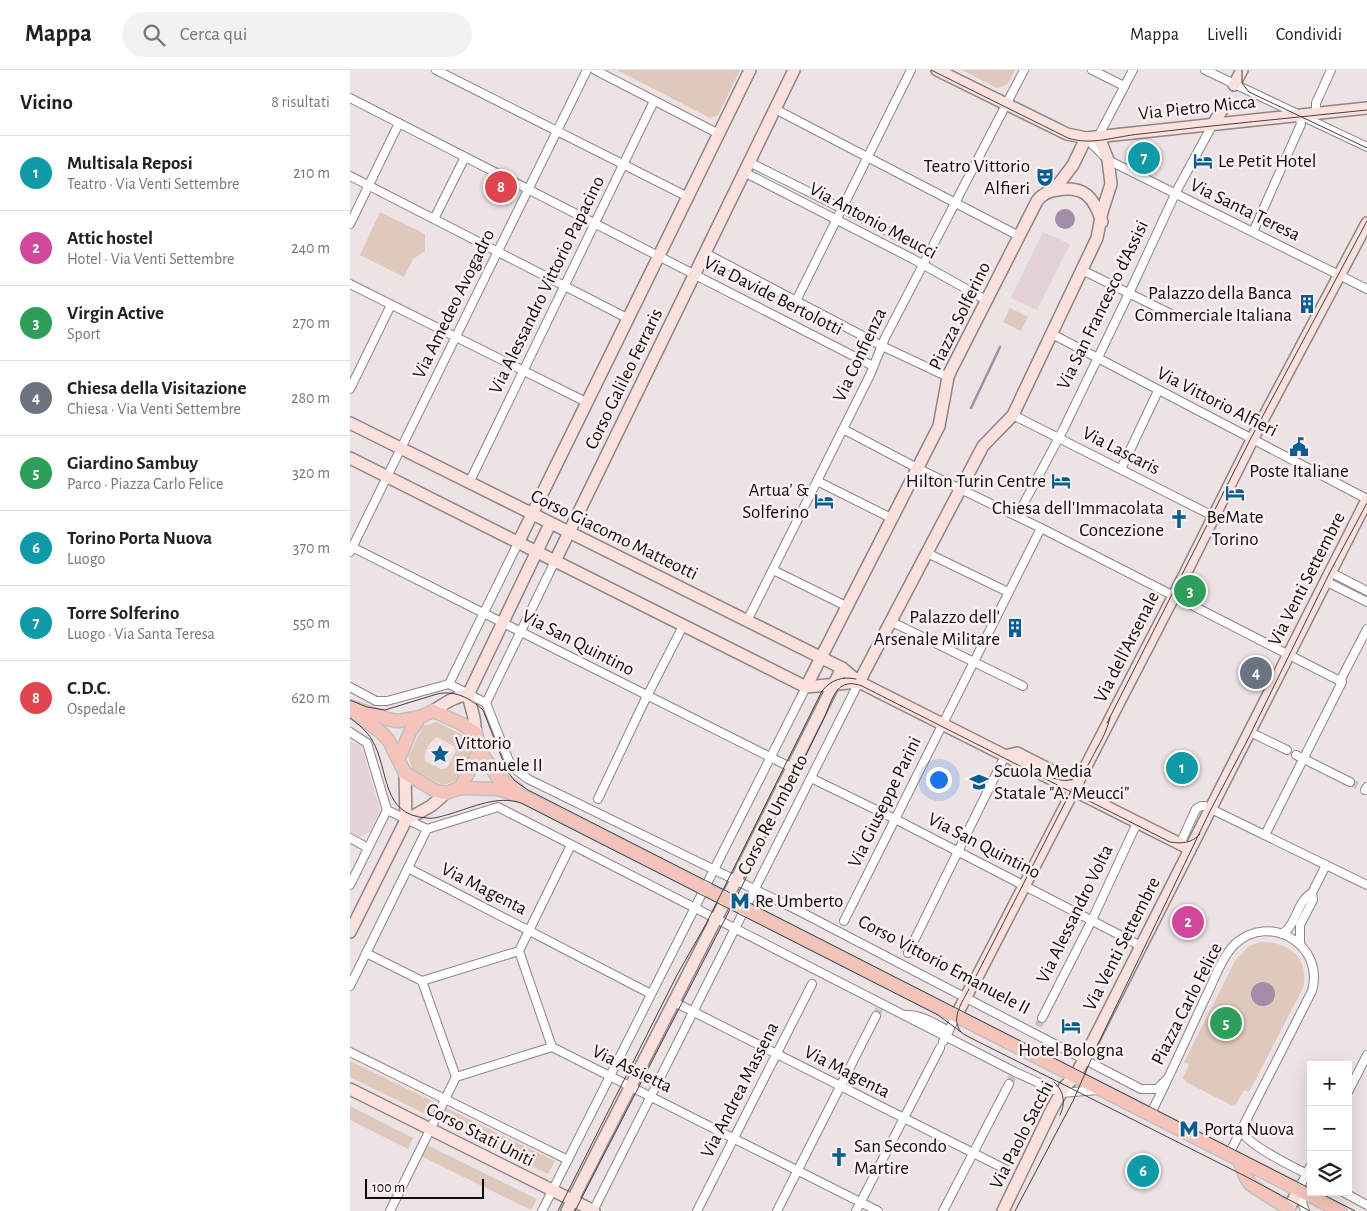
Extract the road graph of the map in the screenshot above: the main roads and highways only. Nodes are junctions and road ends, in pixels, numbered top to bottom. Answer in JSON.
{"nodes":[{"id":1,"x":350,"y":708,"type":"edge"},
{"id":2,"x":420,"y":717,"type":"junction"},
{"id":3,"x":479,"y":749,"type":"junction"},
{"id":4,"x":399,"y":758,"type":"junction"},
{"id":5,"x":460,"y":788,"type":"junction"},
{"id":6,"x":525,"y":797,"type":"junction"},
{"id":7,"x":1240,"y":1162,"type":"junction"},
{"id":8,"x":1306,"y":1181,"type":"edge"},
{"id":9,"x":1290,"y":1210,"type":"edge"},
{"id":10,"x":1340,"y":1211,"type":"edge"}],
"edges":[{"from":1,"to":2,"type":"main road"},
{"from":1,"to":4,"type":"main road"},
{"from":2,"to":3,"type":"main road"},
{"from":2,"to":4,"type":"main road"},
{"from":3,"to":5,"type":"main road"},
{"from":3,"to":6,"type":"main road","name":"Corso Vittorio Emanuele II"},
{"from":4,"to":5,"type":"main road"},
{"from":5,"to":6,"type":"main road","name":"Corso Vittorio Emanuele II"},
{"from":6,"to":7,"type":"main road","name":"Corso Vittorio Emanuele II"},
{"from":7,"to":8,"type":"main road","name":"Corso Vittorio Emanuele II"},
{"from":7,"to":9,"type":"main road"},
{"from":8,"to":10,"type":"main road","name":"Corso Vittorio Emanuele II"}]}
